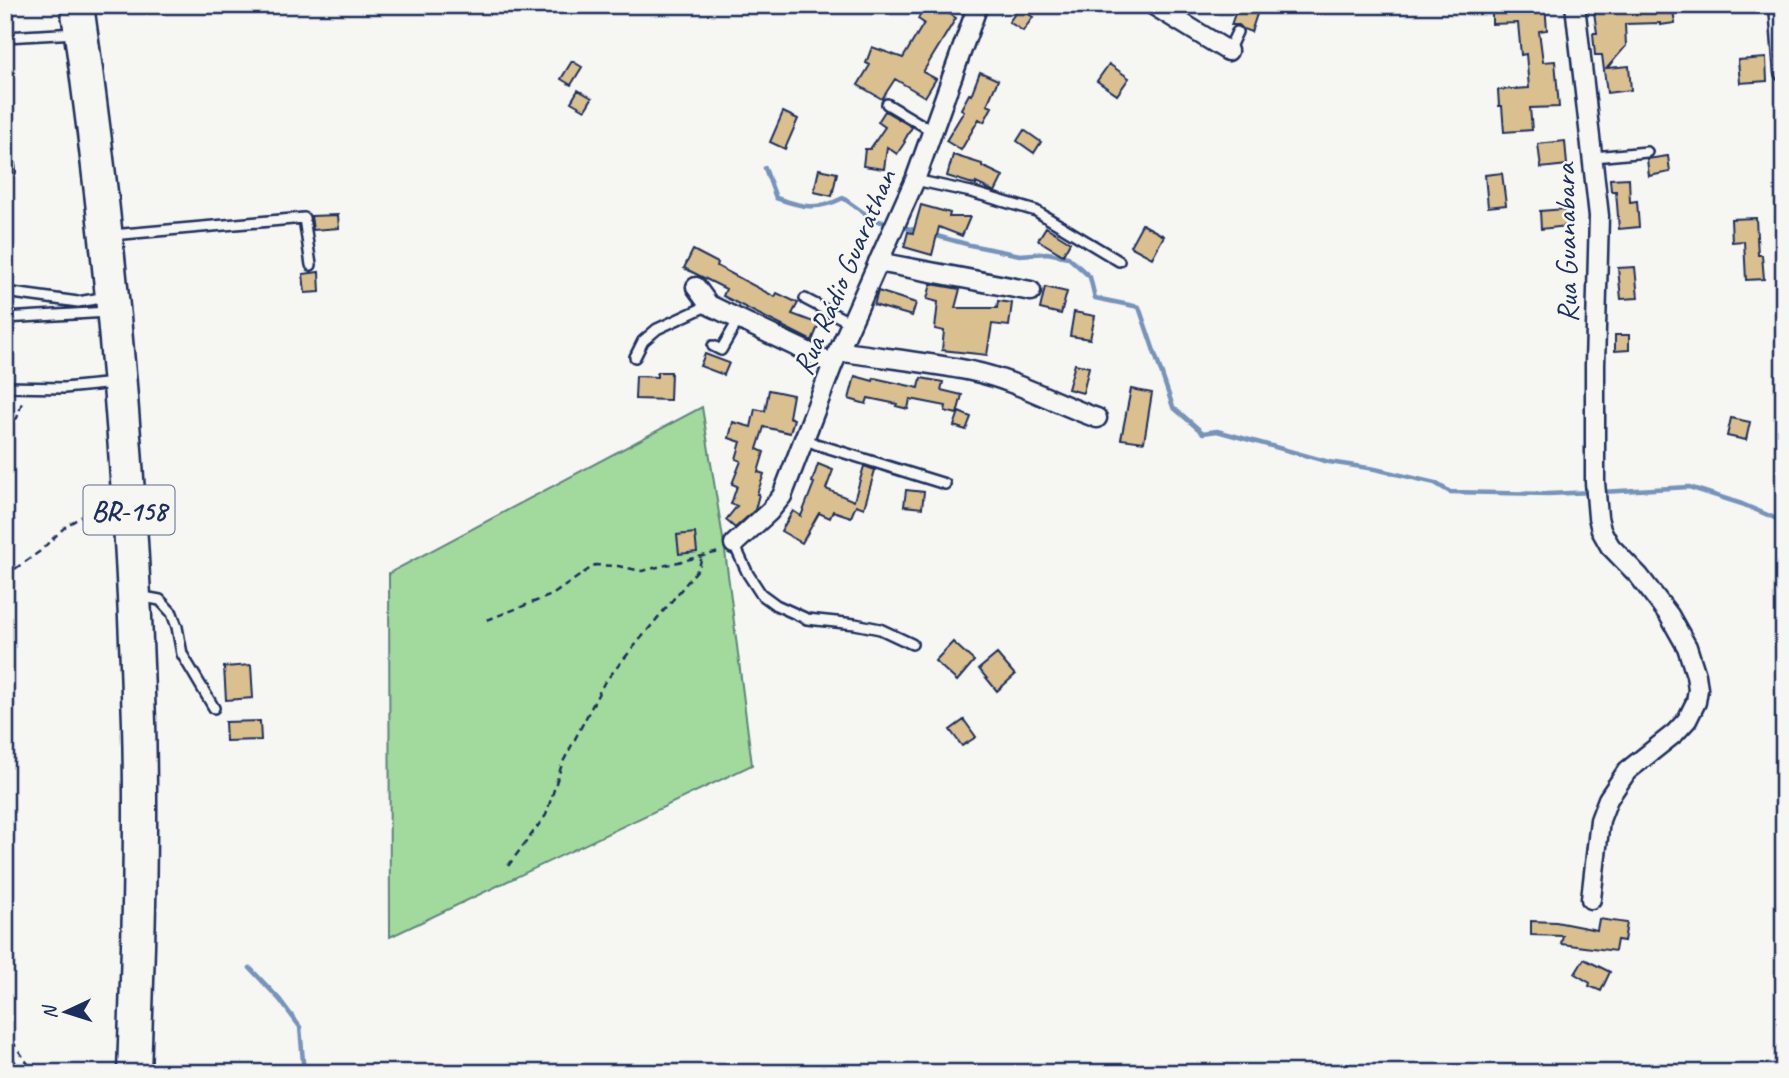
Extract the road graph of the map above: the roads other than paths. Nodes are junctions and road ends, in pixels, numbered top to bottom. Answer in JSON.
{"nodes":[{"id":1,"x":978,"y":5,"type":"edge"},
{"id":2,"x":1153,"y":5,"type":"edge"},
{"id":3,"x":1575,"y":5,"type":"edge"},
{"id":4,"x":1779,"y":5,"type":"edge"},
{"id":5,"x":79,"y":19,"type":"edge"},
{"id":6,"x":1237,"y":32,"type":"dead end"},
{"id":7,"x":5,"y":37,"type":"edge"},
{"id":8,"x":1228,"y":51,"type":"joint"},
{"id":9,"x":1784,"y":72,"type":"edge"},
{"id":10,"x":887,"y":104,"type":"dead end"},
{"id":11,"x":932,"y":131,"type":"junction"},
{"id":12,"x":5,"y":137,"type":"edge"},
{"id":13,"x":1647,"y":152,"type":"dead end"},
{"id":14,"x":1594,"y":157,"type":"junction"},
{"id":15,"x":5,"y":173,"type":"edge"},
{"id":16,"x":915,"y":180,"type":"junction"},
{"id":17,"x":106,"y":235,"type":"junction"},
{"id":18,"x":1119,"y":261,"type":"dead end"},
{"id":19,"x":878,"y":262,"type":"junction"},
{"id":20,"x":312,"y":265,"type":"dead end"},
{"id":21,"x":696,"y":287,"type":"dead end"},
{"id":22,"x":1031,"y":290,"type":"dead end"},
{"id":23,"x":5,"y":292,"type":"edge"},
{"id":24,"x":805,"y":299,"type":"dead end"},
{"id":25,"x":112,"y":304,"type":"junction"},
{"id":26,"x":709,"y":304,"type":"junction"},
{"id":27,"x":5,"y":318,"type":"edge"},
{"id":28,"x":740,"y":319,"type":"junction"},
{"id":29,"x":851,"y":323,"type":"junction"},
{"id":30,"x":713,"y":346,"type":"dead end"},
{"id":31,"x":635,"y":357,"type":"dead end"},
{"id":32,"x":836,"y":357,"type":"junction"},
{"id":33,"x":119,"y":382,"type":"junction"},
{"id":34,"x":5,"y":387,"type":"edge"},
{"id":35,"x":1097,"y":418,"type":"dead end"},
{"id":36,"x":804,"y":438,"type":"junction"},
{"id":37,"x":945,"y":484,"type":"dead end"},
{"id":38,"x":734,"y":544,"type":"joint"},
{"id":39,"x":133,"y":595,"type":"junction"},
{"id":40,"x":912,"y":644,"type":"dead end"},
{"id":41,"x":214,"y":708,"type":"dead end"},
{"id":42,"x":1591,"y":899,"type":"dead end"},
{"id":43,"x":7,"y":1059,"type":"edge"},
{"id":44,"x":15,"y":1073,"type":"edge"},
{"id":45,"x":134,"y":1073,"type":"edge"}],
"edges":[{"from":1,"to":11,"type":"street","name":"Rua Rádio Guarathan"},
{"from":2,"to":8,"type":"street"},
{"from":3,"to":14,"type":"street","name":"Rua Guanabara"},
{"from":4,"to":9,"type":"street"},
{"from":5,"to":7,"type":"lane"},
{"from":5,"to":17,"type":"highway","number":"BR-158"},
{"from":6,"to":8,"type":"lane"},
{"from":10,"to":11,"type":"lane"},
{"from":11,"to":16,"type":"street","name":"Rua Rádio Guarathan"},
{"from":12,"to":15,"type":"lane"},
{"from":13,"to":14,"type":"lane"},
{"from":14,"to":42,"type":"street","name":"Rua Guanabara"},
{"from":16,"to":18,"type":"lane"},
{"from":16,"to":19,"type":"street","name":"Rua Rádio Guarathan"},
{"from":17,"to":20,"type":"lane"},
{"from":17,"to":25,"type":"highway","number":"BR-158"},
{"from":19,"to":22,"type":"street"},
{"from":19,"to":29,"type":"street","name":"Rua Rádio Guarathan"},
{"from":21,"to":26,"type":"street"},
{"from":23,"to":25,"type":"lane"},
{"from":24,"to":29,"type":"lane"},
{"from":25,"to":27,"type":"lane"},
{"from":25,"to":33,"type":"highway","number":"BR-158"},
{"from":26,"to":28,"type":"street"},
{"from":26,"to":31,"type":"lane"},
{"from":28,"to":30,"type":"lane"},
{"from":28,"to":32,"type":"street"},
{"from":29,"to":32,"type":"street","name":"Rua Rádio Guarathan"},
{"from":32,"to":35,"type":"street"},
{"from":32,"to":36,"type":"street","name":"Rua Rádio Guarathan"},
{"from":33,"to":34,"type":"lane"},
{"from":33,"to":39,"type":"highway","number":"BR-158"},
{"from":36,"to":37,"type":"lane"},
{"from":36,"to":38,"type":"street","name":"Rua Rádio Guarathan"},
{"from":38,"to":40,"type":"lane"},
{"from":39,"to":41,"type":"lane"},
{"from":39,"to":45,"type":"highway","number":"BR-158"},
{"from":43,"to":44,"type":"lane"}]}
